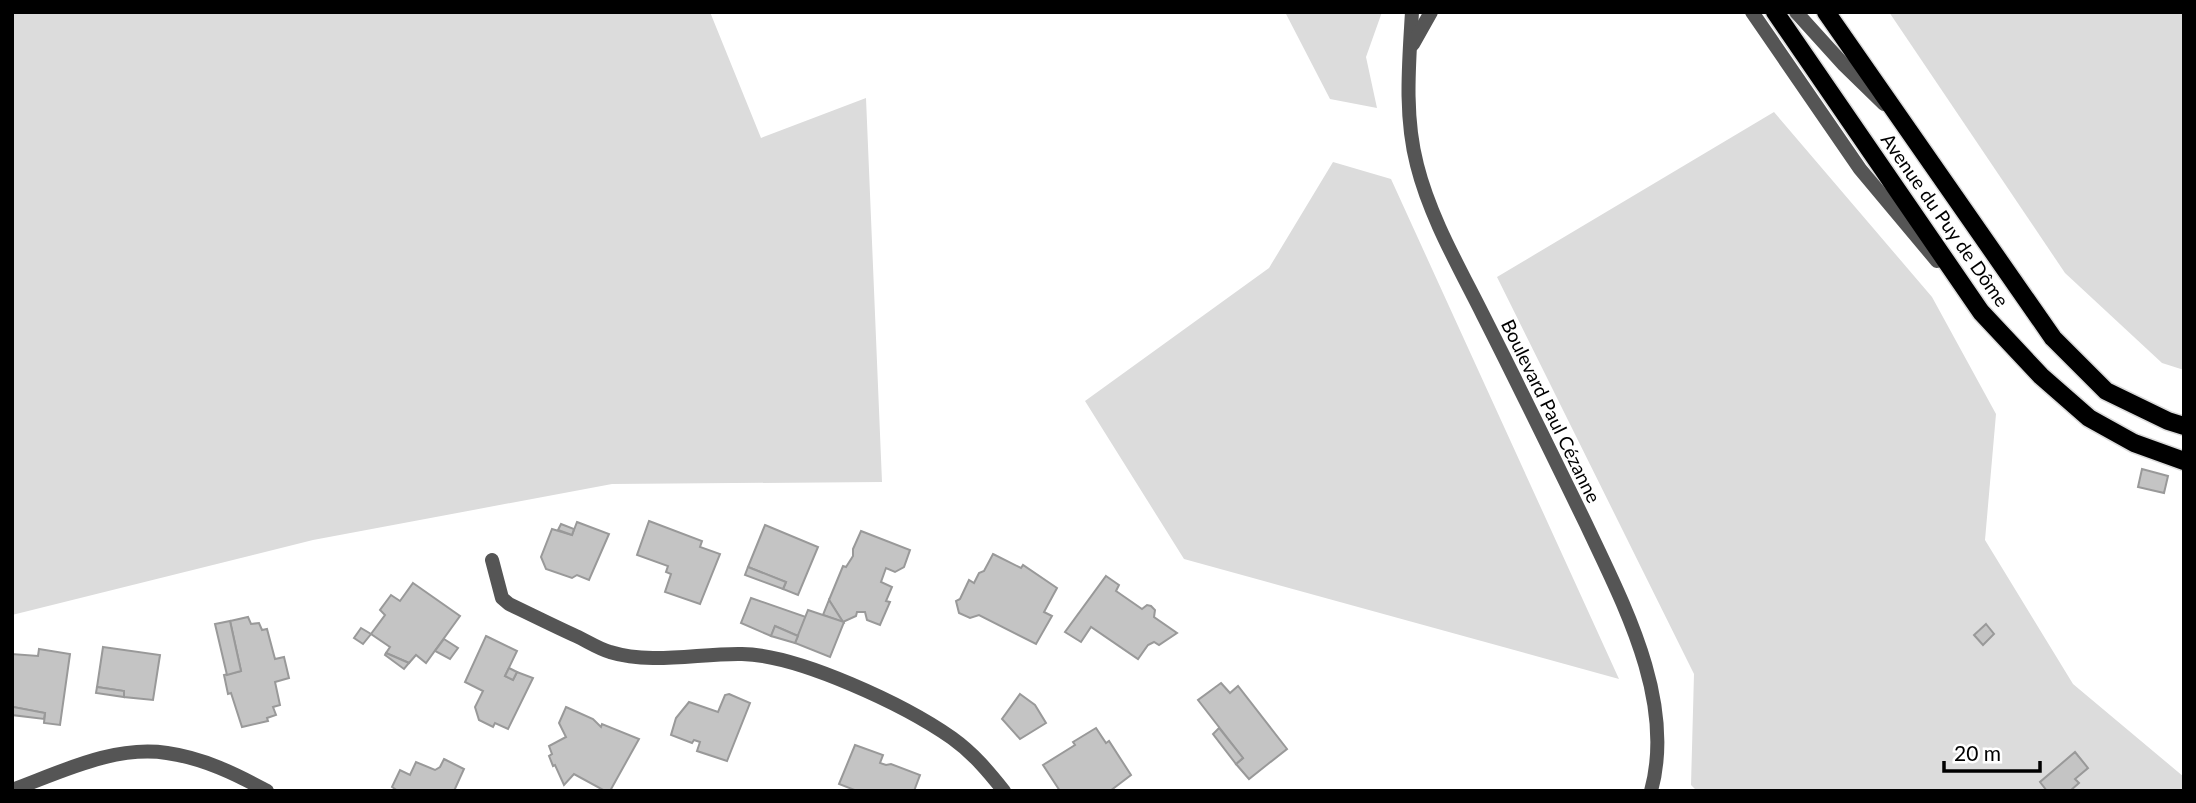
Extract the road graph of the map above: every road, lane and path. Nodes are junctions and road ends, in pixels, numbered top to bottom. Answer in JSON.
{"nodes":[{"id":1,"x":1412,"y":12,"type":"edge"},
{"id":2,"x":1430,"y":12,"type":"edge"},
{"id":3,"x":1752,"y":12,"type":"edge"},
{"id":4,"x":1775,"y":12,"type":"edge"},
{"id":5,"x":1796,"y":12,"type":"edge"},
{"id":6,"x":1826,"y":12,"type":"edge"},
{"id":7,"x":1410,"y":48,"type":"junction"},
{"id":8,"x":1900,"y":120,"type":"junction"},
{"id":9,"x":1981,"y":312,"type":"junction"},
{"id":10,"x":2184,"y":426,"type":"edge"},
{"id":11,"x":2184,"y":461,"type":"edge"},
{"id":12,"x":492,"y":560,"type":"dead end"},
{"id":13,"x":12,"y":790,"type":"edge"},
{"id":14,"x":267,"y":791,"type":"edge"},
{"id":15,"x":1004,"y":791,"type":"edge"},
{"id":16,"x":1651,"y":791,"type":"edge"}],
"edges":[{"from":1,"to":7,"type":"street","name":"Boulevard Paul Cézanne"},
{"from":2,"to":7,"type":"street","name":"Boulevard Paul Cézanne"},
{"from":3,"to":9,"type":"street"},
{"from":4,"to":9,"type":"main road","name":"Avenue du Puy de Dôme"},
{"from":5,"to":8,"type":"street"},
{"from":6,"to":8,"type":"main road","name":"Avenue du Puy de Dôme"},
{"from":7,"to":16,"type":"street","name":"Boulevard Paul Cézanne"},
{"from":8,"to":10,"type":"main road","name":"Avenue du Puy de Dôme"},
{"from":9,"to":11,"type":"main road","name":"Avenue du Puy de Dôme"},
{"from":12,"to":15,"type":"street"},
{"from":13,"to":14,"type":"street"}]}
